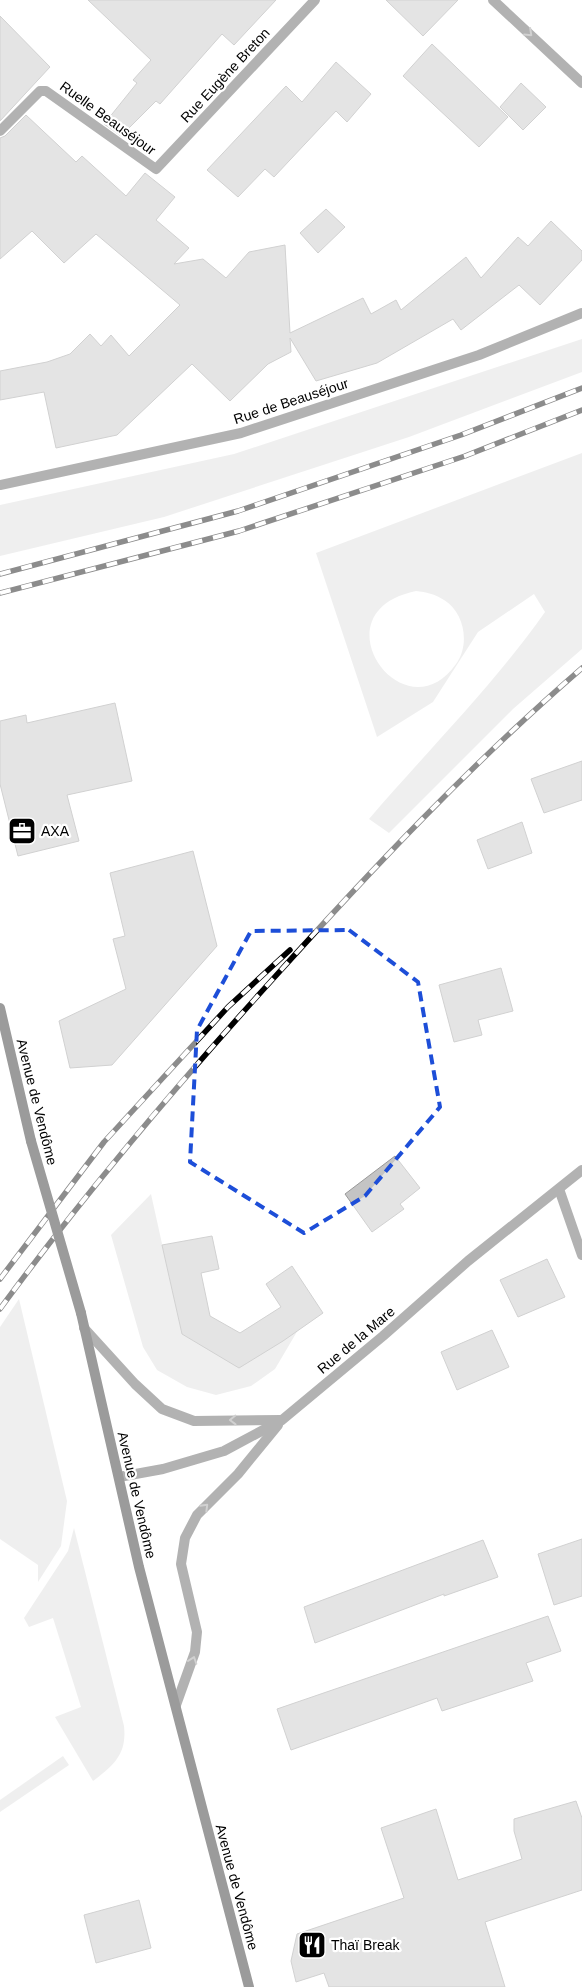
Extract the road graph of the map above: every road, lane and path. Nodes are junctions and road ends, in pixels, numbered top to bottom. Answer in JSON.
{"nodes":[{"id":1,"x":315,"y":0,"type":"edge"},
{"id":2,"x":493,"y":0,"type":"edge"},
{"id":3,"x":582,"y":83,"type":"edge"},
{"id":4,"x":0,"y":131,"type":"edge"},
{"id":5,"x":156,"y":169,"type":"joint"},
{"id":6,"x":582,"y":313,"type":"edge"},
{"id":7,"x":0,"y":485,"type":"edge"},
{"id":8,"x":0,"y":1008,"type":"edge"},
{"id":9,"x":582,"y":1170,"type":"edge"},
{"id":10,"x":559,"y":1189,"type":"junction"},
{"id":11,"x":582,"y":1255,"type":"edge"},
{"id":12,"x":84,"y":1328,"type":"junction"},
{"id":13,"x":282,"y":1420,"type":"junction"},
{"id":14,"x":119,"y":1477,"type":"junction"},
{"id":15,"x":176,"y":1706,"type":"junction"},
{"id":16,"x":249,"y":1987,"type":"edge"}],
"edges":[{"from":1,"to":5,"type":"street","name":"Rue Eugène Breton"},
{"from":2,"to":3,"type":"street","one_way":true},
{"from":4,"to":5,"type":"street","name":"Ruelle Beauséjour"},
{"from":6,"to":7,"type":"street","name":"Rue de Beauséjour"},
{"from":8,"to":12,"type":"main road","name":"Avenue de Vendôme","bridge":true},
{"from":9,"to":10,"type":"street","name":"Rue de la Mare"},
{"from":10,"to":11,"type":"street"},
{"from":10,"to":13,"type":"street","name":"Rue de la Mare"},
{"from":13,"to":12,"type":"street","one_way":true},
{"from":12,"to":14,"type":"main road","name":"Avenue de Vendôme"},
{"from":13,"to":14,"type":"street","name":"Rue de la Mare"},
{"from":15,"to":13,"type":"street","one_way":true},
{"from":14,"to":15,"type":"main road","name":"Avenue de Vendôme"},
{"from":15,"to":16,"type":"main road","name":"Avenue de Vendôme"}]}
